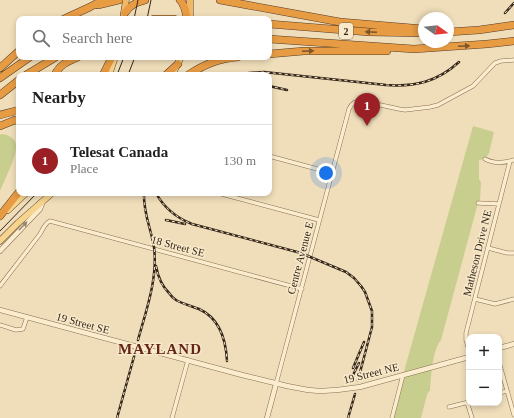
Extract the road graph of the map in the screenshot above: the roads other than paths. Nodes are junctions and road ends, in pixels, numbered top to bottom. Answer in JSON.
{"nodes":[{"id":1,"x":103,"y":0,"type":"edge"},
{"id":2,"x":119,"y":0,"type":"edge"},
{"id":3,"x":126,"y":0,"type":"edge"},
{"id":4,"x":145,"y":0,"type":"edge"},
{"id":5,"x":180,"y":0,"type":"edge"},
{"id":6,"x":190,"y":0,"type":"edge"},
{"id":7,"x":220,"y":0,"type":"edge"},
{"id":8,"x":239,"y":0,"type":"edge"},
{"id":9,"x":90,"y":7,"type":"junction"},
{"id":10,"x":188,"y":11,"type":"junction"},
{"id":11,"x":290,"y":13,"type":"junction"},
{"id":12,"x":70,"y":16,"type":"edge"},
{"id":13,"x":124,"y":16,"type":"edge"},
{"id":14,"x":188,"y":16,"type":"edge"},
{"id":15,"x":272,"y":24,"type":"edge"},
{"id":16,"x":514,"y":25,"type":"edge"},
{"id":17,"x":418,"y":28,"type":"edge"},
{"id":18,"x":454,"y":31,"type":"edge"},
{"id":19,"x":418,"y":34,"type":"edge"},
{"id":20,"x":272,"y":39,"type":"edge"},
{"id":21,"x":514,"y":41,"type":"edge"},
{"id":22,"x":414,"y":49,"type":"junction"},
{"id":23,"x":16,"y":54,"type":"edge"},
{"id":24,"x":272,"y":54,"type":"edge"},
{"id":25,"x":26,"y":60,"type":"edge"},
{"id":26,"x":51,"y":60,"type":"edge"},
{"id":27,"x":72,"y":60,"type":"edge"},
{"id":28,"x":112,"y":60,"type":"edge"},
{"id":29,"x":113,"y":60,"type":"edge"},
{"id":30,"x":180,"y":60,"type":"edge"},
{"id":31,"x":221,"y":60,"type":"edge"},
{"id":32,"x":514,"y":60,"type":"edge"},
{"id":33,"x":178,"y":64,"type":"junction"},
{"id":34,"x":0,"y":68,"type":"edge"},
{"id":35,"x":31,"y":72,"type":"edge"},
{"id":36,"x":56,"y":72,"type":"edge"},
{"id":37,"x":105,"y":72,"type":"edge"},
{"id":38,"x":110,"y":72,"type":"edge"},
{"id":39,"x":169,"y":72,"type":"edge"},
{"id":40,"x":174,"y":72,"type":"edge"},
{"id":41,"x":193,"y":72,"type":"edge"},
{"id":42,"x":0,"y":78,"type":"edge"},
{"id":43,"x":16,"y":82,"type":"edge"},
{"id":44,"x":0,"y":95,"type":"edge"},
{"id":45,"x":16,"y":111,"type":"edge"},
{"id":46,"x":0,"y":115,"type":"edge"},
{"id":47,"x":16,"y":120,"type":"edge"},
{"id":48,"x":0,"y":126,"type":"edge"},
{"id":49,"x":272,"y":157,"type":"edge"},
{"id":50,"x":485,"y":159,"type":"dead end"},
{"id":51,"x":512,"y":161,"type":"edge"},
{"id":52,"x":332,"y":173,"type":"junction"},
{"id":53,"x":16,"y":196,"type":"edge"},
{"id":54,"x":23,"y":196,"type":"edge"},
{"id":55,"x":49,"y":196,"type":"edge"},
{"id":56,"x":229,"y":196,"type":"edge"},
{"id":57,"x":44,"y":200,"type":"junction"},
{"id":58,"x":478,"y":203,"type":"dead end"},
{"id":59,"x":499,"y":204,"type":"junction"},
{"id":60,"x":0,"y":217,"type":"edge"},
{"id":61,"x":319,"y":220,"type":"junction"},
{"id":62,"x":0,"y":241,"type":"edge"},
{"id":63,"x":488,"y":248,"type":"junction"},
{"id":64,"x":0,"y":251,"type":"edge"},
{"id":65,"x":514,"y":253,"type":"edge"},
{"id":66,"x":0,"y":286,"type":"edge"},
{"id":67,"x":302,"y":289,"type":"junction"},
{"id":68,"x":475,"y":299,"type":"junction"},
{"id":69,"x":514,"y":299,"type":"edge"},
{"id":70,"x":0,"y":310,"type":"edge"},
{"id":71,"x":27,"y":317,"type":"junction"},
{"id":72,"x":0,"y":325,"type":"edge"},
{"id":73,"x":466,"y":334,"type":"edge"},
{"id":74,"x":514,"y":344,"type":"edge"},
{"id":75,"x":502,"y":347,"type":"edge"},
{"id":76,"x":466,"y":357,"type":"edge"},
{"id":77,"x":188,"y":360,"type":"junction"},
{"id":78,"x":501,"y":370,"type":"edge"},
{"id":79,"x":403,"y":375,"type":"junction"},
{"id":80,"x":276,"y":384,"type":"junction"},
{"id":81,"x":507,"y":391,"type":"junction"},
{"id":82,"x":502,"y":392,"type":"edge"},
{"id":83,"x":466,"y":403,"type":"edge"},
{"id":84,"x":469,"y":406,"type":"edge"},
{"id":85,"x":449,"y":408,"type":"dead end"},
{"id":86,"x":513,"y":408,"type":"edge"},
{"id":87,"x":514,"y":415,"type":"edge"},
{"id":88,"x":172,"y":418,"type":"edge"},
{"id":89,"x":267,"y":418,"type":"edge"},
{"id":90,"x":392,"y":418,"type":"edge"},
{"id":91,"x":472,"y":418,"type":"edge"}],
"edges":[{"from":1,"to":9,"type":"highway"},
{"from":2,"to":9,"type":"highway"},
{"from":3,"to":13,"type":"highway"},
{"from":4,"to":13,"type":"highway"},
{"from":5,"to":10,"type":"highway"},
{"from":6,"to":10,"type":"highway"},
{"from":7,"to":11,"type":"highway"},
{"from":8,"to":11,"type":"highway"},
{"from":9,"to":12,"type":"highway"},
{"from":10,"to":14,"type":"highway"},
{"from":11,"to":17,"type":"highway"},
{"from":19,"to":15,"type":"highway","number":"2","one_way":true},
{"from":16,"to":18,"type":"highway"},
{"from":20,"to":22,"type":"highway","number":"2"},
{"from":22,"to":21,"type":"highway","number":"2","one_way":true},
{"from":24,"to":22,"type":"highway","one_way":true},
{"from":23,"to":34,"type":"highway"},
{"from":25,"to":42,"type":"highway"},
{"from":26,"to":35,"type":"highway"},
{"from":27,"to":36,"type":"highway"},
{"from":28,"to":37,"type":"highway"},
{"from":29,"to":38,"type":"main road"},
{"from":30,"to":33,"type":"main road"},
{"from":31,"to":41,"type":"highway"},
{"from":32,"to":52,"type":"street","name":"Centre Avenue E"},
{"from":33,"to":39,"type":"highway"},
{"from":33,"to":40,"type":"main road"},
{"from":43,"to":44,"type":"highway"},
{"from":45,"to":46,"type":"highway"},
{"from":47,"to":48,"type":"highway"},
{"from":49,"to":52,"type":"street"},
{"from":50,"to":51,"type":"street"},
{"from":51,"to":59,"type":"street","name":"Matheson Drive NE"},
{"from":52,"to":61,"type":"street","name":"Centre Avenue E"},
{"from":53,"to":60,"type":"highway"},
{"from":54,"to":60,"type":"main road"},
{"from":55,"to":57,"type":"main road"},
{"from":56,"to":61,"type":"street"},
{"from":57,"to":62,"type":"main road"},
{"from":64,"to":57,"type":"street","one_way":true},
{"from":58,"to":59,"type":"street"},
{"from":59,"to":63,"type":"street","name":"Matheson Drive NE"},
{"from":61,"to":67,"type":"street","name":"Centre Avenue E"},
{"from":63,"to":65,"type":"street"},
{"from":63,"to":68,"type":"street","name":"Matheson Drive NE"},
{"from":66,"to":67,"type":"street","name":"18 Street SE"},
{"from":67,"to":80,"type":"street","name":"Centre Avenue E"},
{"from":68,"to":69,"type":"street"},
{"from":68,"to":73,"type":"street","name":"Matheson Drive NE"},
{"from":70,"to":71,"type":"street","name":"19 Street SE"},
{"from":71,"to":72,"type":"street"},
{"from":71,"to":77,"type":"street","name":"19 Street SE"},
{"from":74,"to":75,"type":"street"},
{"from":76,"to":79,"type":"street","name":"19 Street NE"},
{"from":77,"to":80,"type":"street","name":"19 Street SE"},
{"from":77,"to":88,"type":"street"},
{"from":78,"to":81,"type":"street"},
{"from":79,"to":80,"type":"street","name":"19 Street NE"},
{"from":79,"to":90,"type":"street"},
{"from":80,"to":89,"type":"street","name":"Centre Avenue E"},
{"from":81,"to":82,"type":"street"},
{"from":81,"to":86,"type":"street"},
{"from":83,"to":85,"type":"street"},
{"from":84,"to":91,"type":"street"},
{"from":86,"to":87,"type":"street"}]}
